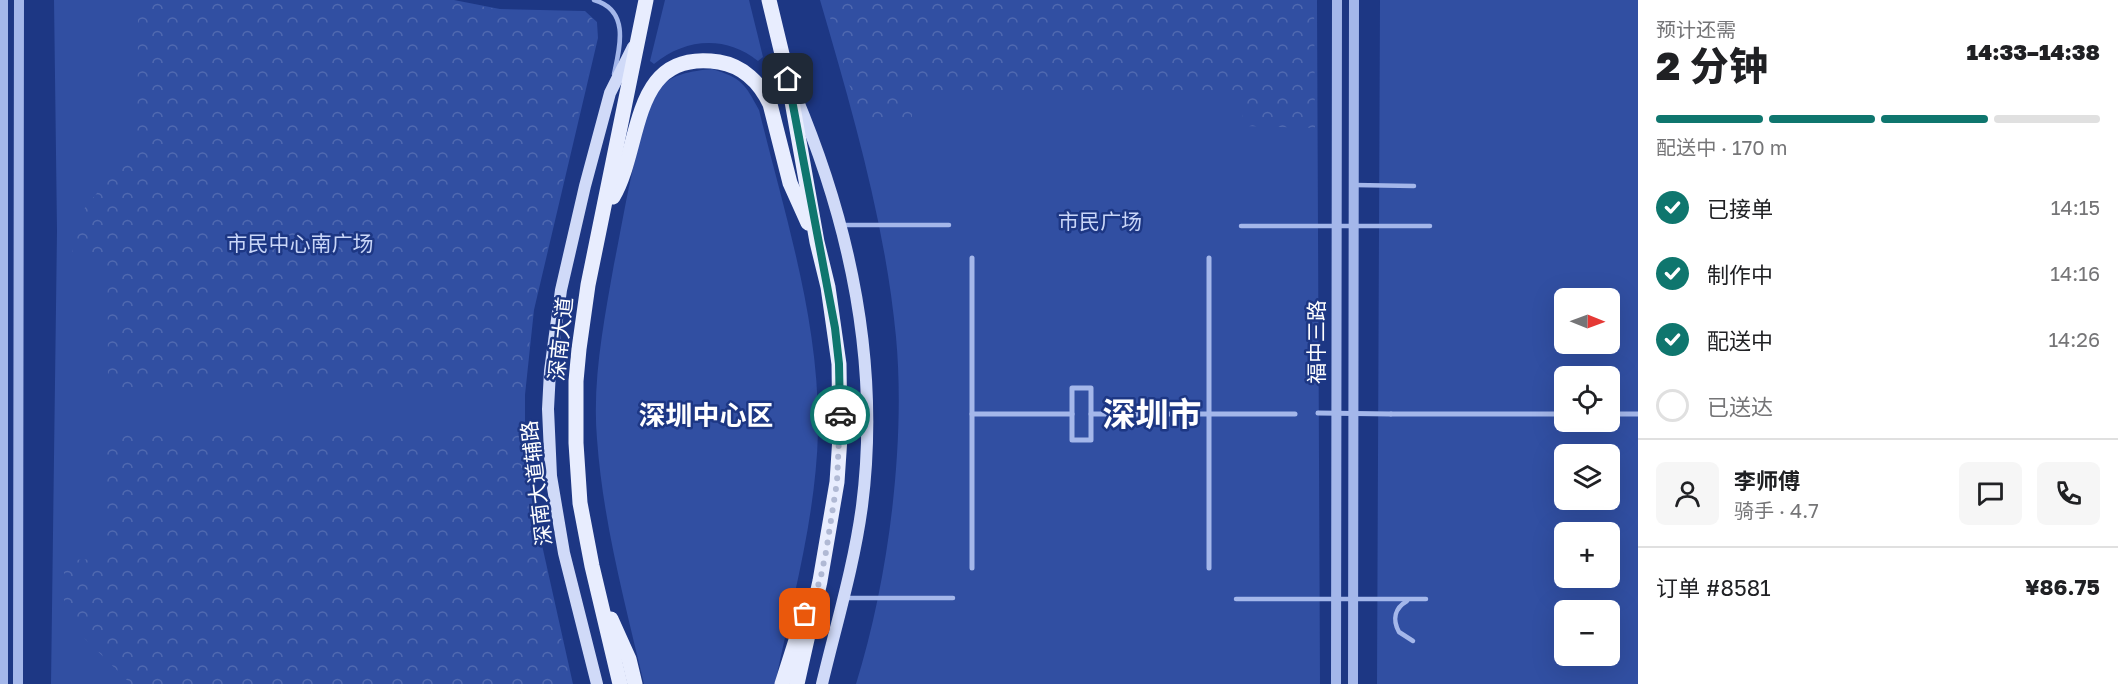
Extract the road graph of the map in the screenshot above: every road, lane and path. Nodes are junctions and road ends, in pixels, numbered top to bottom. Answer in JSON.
{"nodes":[{"id":1,"x":3,"y":0,"type":"edge"},
{"id":2,"x":19,"y":0,"type":"edge"},
{"id":3,"x":594,"y":0,"type":"edge"},
{"id":4,"x":646,"y":0,"type":"edge"},
{"id":5,"x":769,"y":0,"type":"edge"},
{"id":6,"x":1337,"y":0,"type":"edge"},
{"id":7,"x":1354,"y":0,"type":"edge"},
{"id":8,"x":639,"y":36,"type":"junction"},
{"id":9,"x":788,"y":79,"type":"junction"},
{"id":10,"x":610,"y":93,"type":"junction"},
{"id":11,"x":1,"y":138,"type":"edge"},
{"id":12,"x":19,"y":138,"type":"junction"},
{"id":13,"x":1354,"y":185,"type":"junction"},
{"id":14,"x":1414,"y":186,"type":"dead end"},
{"id":15,"x":605,"y":210,"type":"junction"},
{"id":16,"x":842,"y":225,"type":"junction"},
{"id":17,"x":949,"y":225,"type":"dead end"},
{"id":18,"x":1241,"y":226,"type":"dead end"},
{"id":19,"x":1337,"y":226,"type":"junction"},
{"id":20,"x":1354,"y":226,"type":"junction"},
{"id":21,"x":1430,"y":226,"type":"dead end"},
{"id":22,"x":818,"y":242,"type":"junction"},
{"id":23,"x":972,"y":258,"type":"dead end"},
{"id":24,"x":1209,"y":258,"type":"dead end"},
{"id":25,"x":1,"y":312,"type":"edge"},
{"id":26,"x":1317,"y":413,"type":"dead end"},
{"id":27,"x":972,"y":414,"type":"junction"},
{"id":28,"x":1072,"y":414,"type":"junction"},
{"id":29,"x":1091,"y":414,"type":"junction"},
{"id":30,"x":1209,"y":414,"type":"junction"},
{"id":31,"x":1295,"y":414,"type":"dead end"},
{"id":32,"x":1554,"y":414,"type":"edge"},
{"id":33,"x":1620,"y":414,"type":"edge"},
{"id":34,"x":1638,"y":414,"type":"edge"},
{"id":35,"x":972,"y":568,"type":"dead end"},
{"id":36,"x":1209,"y":568,"type":"dead end"},
{"id":37,"x":820,"y":581,"type":"junction"},
{"id":38,"x":1,"y":591,"type":"edge"},
{"id":39,"x":600,"y":598,"type":"junction"},
{"id":40,"x":843,"y":598,"type":"junction"},
{"id":41,"x":953,"y":598,"type":"dead end"},
{"id":42,"x":1236,"y":599,"type":"dead end"},
{"id":43,"x":1336,"y":599,"type":"junction"},
{"id":44,"x":1354,"y":599,"type":"junction"},
{"id":45,"x":1410,"y":599,"type":"junction"},
{"id":46,"x":1426,"y":599,"type":"dead end"},
{"id":47,"x":1413,"y":641,"type":"dead end"},
{"id":48,"x":3,"y":684,"type":"edge"},
{"id":49,"x":18,"y":684,"type":"edge"},
{"id":50,"x":597,"y":684,"type":"edge"},
{"id":51,"x":620,"y":684,"type":"edge"},
{"id":52,"x":635,"y":684,"type":"edge"},
{"id":53,"x":782,"y":684,"type":"edge"},
{"id":54,"x":797,"y":684,"type":"edge"},
{"id":55,"x":822,"y":684,"type":"edge"},
{"id":56,"x":1336,"y":684,"type":"edge"},
{"id":57,"x":1353,"y":684,"type":"edge"}],
"edges":[{"from":1,"to":11,"type":"street"},
{"from":2,"to":12,"type":"street"},
{"from":3,"to":10,"type":"lane"},
{"from":4,"to":8,"type":"main road","name":"深南大道"},
{"from":5,"to":9,"type":"main road"},
{"from":6,"to":19,"type":"street","name":"福中三路"},
{"from":7,"to":13,"type":"street","name":"福中三路"},
{"from":8,"to":10,"type":"main road","name":"深南大道辅路"},
{"from":8,"to":15,"type":"main road","name":"深南大道"},
{"from":9,"to":16,"type":"main road"},
{"from":9,"to":22,"type":"main road"},
{"from":10,"to":50,"type":"main road","name":"深南大道辅路"},
{"from":11,"to":12,"type":"street"},
{"from":11,"to":25,"type":"street"},
{"from":12,"to":49,"type":"street"},
{"from":13,"to":14,"type":"lane"},
{"from":13,"to":20,"type":"street","name":"福中三路"},
{"from":15,"to":22,"type":"main road"},
{"from":15,"to":39,"type":"main road","name":"深南大道"},
{"from":16,"to":17,"type":"lane"},
{"from":16,"to":40,"type":"main road"},
{"from":18,"to":19,"type":"lane"},
{"from":19,"to":20,"type":"lane"},
{"from":19,"to":43,"type":"street","name":"福中三路"},
{"from":20,"to":21,"type":"lane"},
{"from":20,"to":44,"type":"street","name":"福中三路"},
{"from":22,"to":37,"type":"main road"},
{"from":23,"to":27,"type":"street"},
{"from":24,"to":30,"type":"street"},
{"from":25,"to":38,"type":"street"},
{"from":26,"to":32,"type":"street","bridge":true},
{"from":27,"to":28,"type":"street"},
{"from":27,"to":35,"type":"street"},
{"from":28,"to":29,"type":"street"},
{"from":28,"to":29,"type":"street"},
{"from":29,"to":30,"type":"street"},
{"from":30,"to":31,"type":"street"},
{"from":30,"to":36,"type":"street"},
{"from":33,"to":34,"type":"street"},
{"from":37,"to":53,"type":"main road"},
{"from":37,"to":54,"type":"main road"},
{"from":38,"to":48,"type":"street"},
{"from":39,"to":51,"type":"main road","name":"深南大道"},
{"from":39,"to":52,"type":"main road"},
{"from":40,"to":41,"type":"lane"},
{"from":40,"to":55,"type":"main road"},
{"from":42,"to":43,"type":"lane"},
{"from":43,"to":44,"type":"lane"},
{"from":43,"to":56,"type":"street","name":"福中三路"},
{"from":44,"to":45,"type":"lane"},
{"from":44,"to":57,"type":"street","name":"福中三路"},
{"from":45,"to":46,"type":"lane"},
{"from":45,"to":47,"type":"lane"}]}
